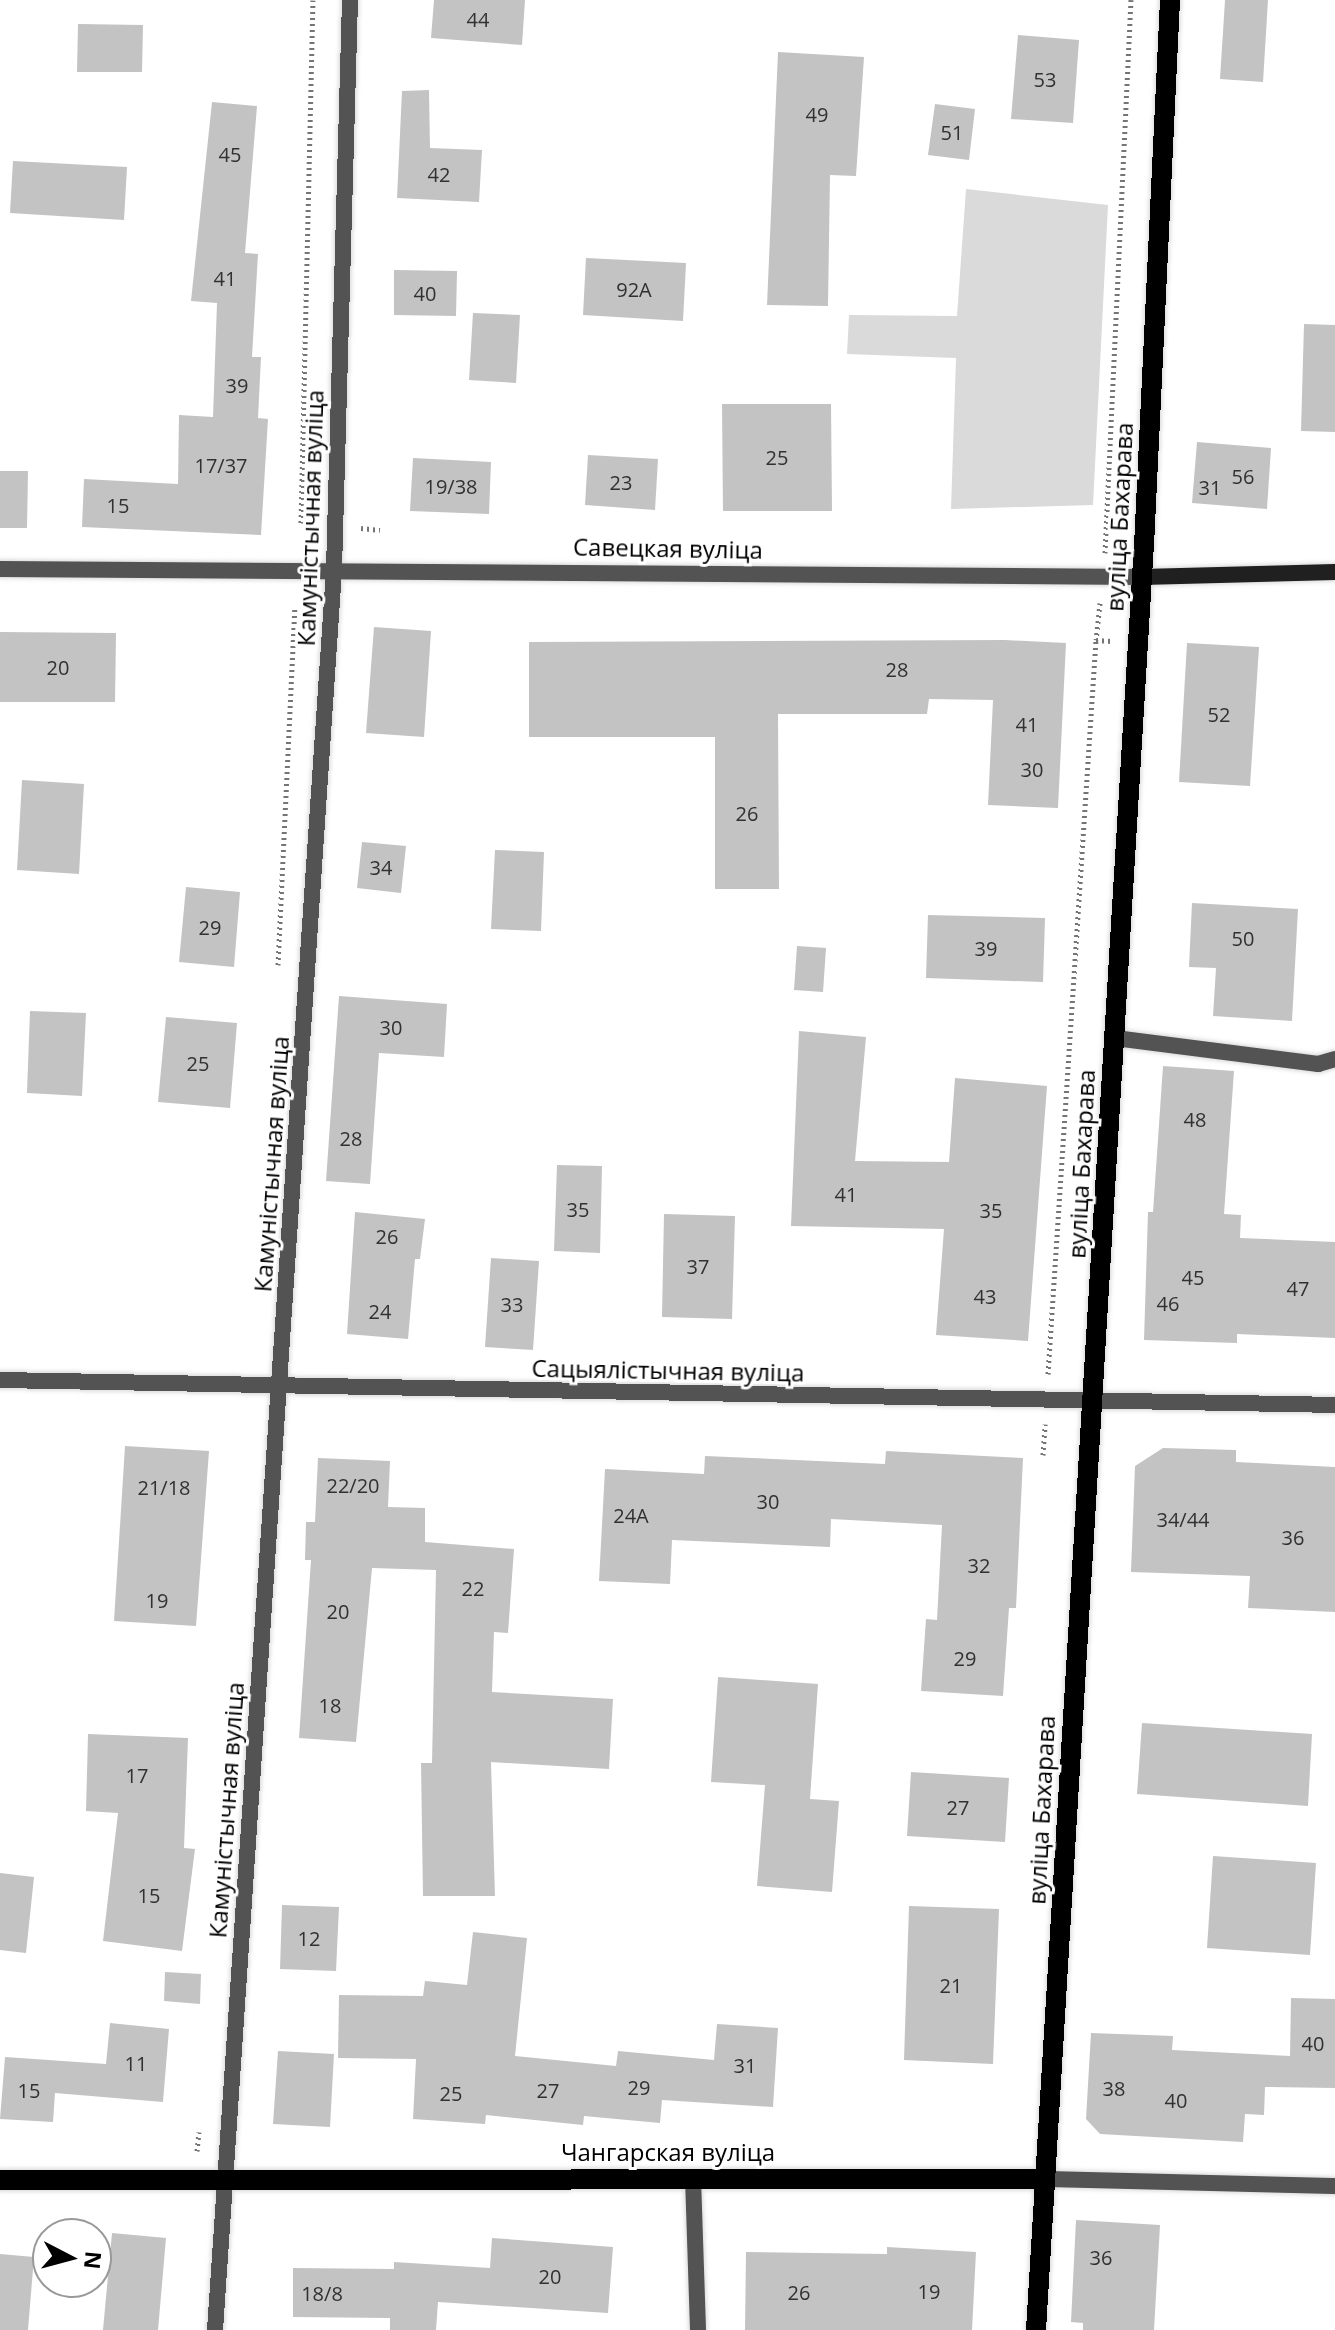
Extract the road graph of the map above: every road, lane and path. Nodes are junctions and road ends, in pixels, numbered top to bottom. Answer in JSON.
{"nodes":[{"id":1,"x":313,"y":0,"type":"edge"},
{"id":2,"x":350,"y":0,"type":"edge"},
{"id":3,"x":1131,"y":0,"type":"edge"},
{"id":4,"x":1170,"y":0,"type":"edge"},
{"id":5,"x":301,"y":523,"type":"dead end"},
{"id":6,"x":0,"y":569,"type":"edge"},
{"id":7,"x":334,"y":569,"type":"junction"},
{"id":8,"x":1335,"y":572,"type":"edge"},
{"id":9,"x":1102,"y":576,"type":"junction"},
{"id":10,"x":1142,"y":577,"type":"junction"},
{"id":11,"x":1096,"y":640,"type":"junction"},
{"id":12,"x":1138,"y":642,"type":"junction"},
{"id":13,"x":1115,"y":1038,"type":"junction"},
{"id":14,"x":1335,"y":1059,"type":"edge"},
{"id":15,"x":0,"y":1380,"type":"edge"},
{"id":16,"x":280,"y":1385,"type":"junction"},
{"id":17,"x":1046,"y":1402,"type":"junction"},
{"id":18,"x":1094,"y":1403,"type":"junction"},
{"id":19,"x":1335,"y":1405,"type":"edge"},
{"id":20,"x":1043,"y":1455,"type":"dead end"},
{"id":21,"x":224,"y":2177,"type":"junction"},
{"id":22,"x":693,"y":2178,"type":"junction"},
{"id":23,"x":1045,"y":2179,"type":"junction"},
{"id":24,"x":0,"y":2180,"type":"edge"},
{"id":25,"x":1335,"y":2186,"type":"edge"},
{"id":26,"x":215,"y":2330,"type":"edge"},
{"id":27,"x":698,"y":2330,"type":"edge"},
{"id":28,"x":1036,"y":2330,"type":"edge"}],
"edges":[{"from":1,"to":5,"type":"path"},
{"from":2,"to":7,"type":"street","name":"Камуністычная вуліца"},
{"from":3,"to":9,"type":"path"},
{"from":4,"to":10,"type":"main road","name":"вуліца Бахарава"},
{"from":6,"to":7,"type":"street","name":"Савецкая вуліца"},
{"from":7,"to":9,"type":"street","name":"Савецкая вуліца"},
{"from":7,"to":16,"type":"street","name":"Камуністычная вуліца"},
{"from":8,"to":10,"type":"street","name":"Савецкая вуліца"},
{"from":9,"to":10,"type":"street","name":"Савецкая вуліца"},
{"from":9,"to":11,"type":"path"},
{"from":10,"to":12,"type":"main road","name":"вуліца Бахарава"},
{"from":11,"to":12,"type":"path"},
{"from":11,"to":17,"type":"path"},
{"from":12,"to":13,"type":"main road","name":"вуліца Бахарава"},
{"from":13,"to":14,"type":"street"},
{"from":13,"to":18,"type":"main road","name":"вуліца Бахарава"},
{"from":15,"to":16,"type":"street","name":"Сацыялістычная вуліца"},
{"from":16,"to":17,"type":"street","name":"Сацыялістычная вуліца"},
{"from":16,"to":21,"type":"street","name":"Камуністычная вуліца"},
{"from":17,"to":18,"type":"street","name":"Сацыялістычная вуліца"},
{"from":17,"to":20,"type":"path"},
{"from":18,"to":19,"type":"street","name":"Сацыялістычная вуліца"},
{"from":18,"to":23,"type":"main road","name":"вуліца Бахарава"},
{"from":21,"to":22,"type":"main road","name":"Чангарская вуліца"},
{"from":21,"to":24,"type":"main road","name":"Чангарская вуліца"},
{"from":21,"to":26,"type":"street","name":"Камуністычная вуліца"},
{"from":22,"to":23,"type":"main road","name":"Чангарская вуліца"},
{"from":22,"to":27,"type":"street"},
{"from":23,"to":25,"type":"street","name":"Чангарская вуліца"},
{"from":23,"to":28,"type":"main road","name":"вуліца Бахарава"}]}
